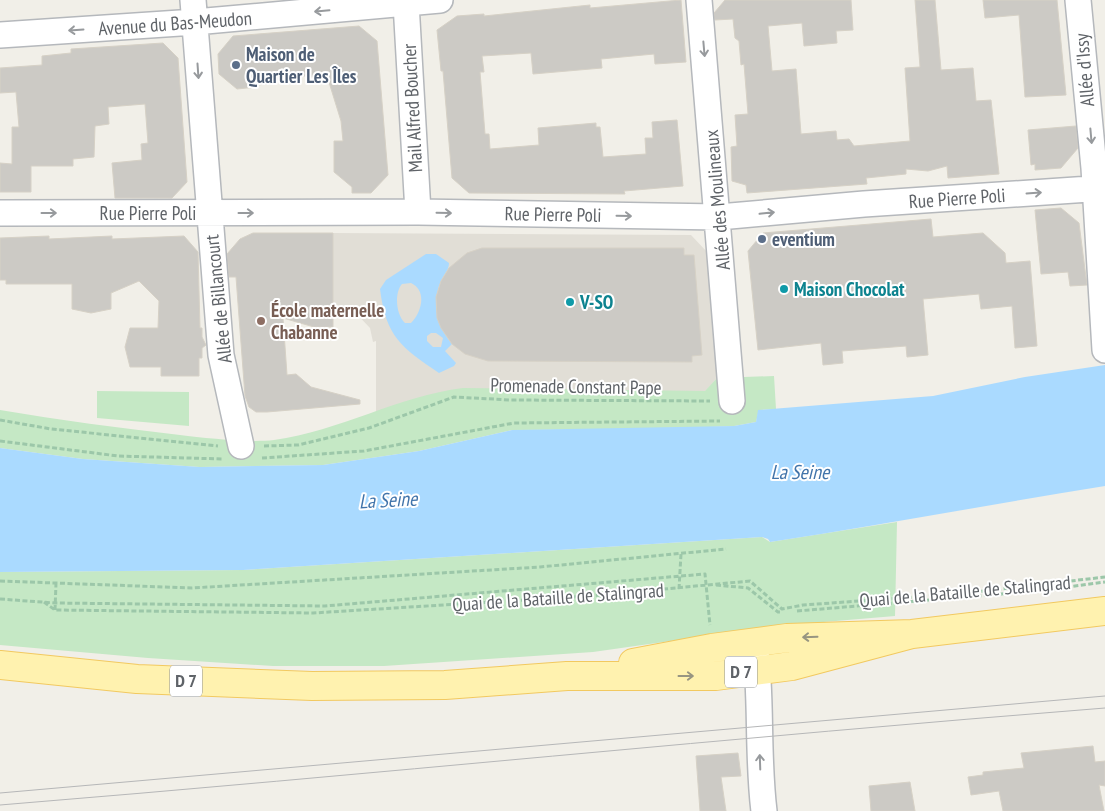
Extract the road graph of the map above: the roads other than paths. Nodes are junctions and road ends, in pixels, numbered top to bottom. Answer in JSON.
{"nodes":[{"id":1,"x":440,"y":0,"type":"edge"},
{"id":2,"x":699,"y":0,"type":"edge"},
{"id":3,"x":1078,"y":0,"type":"edge"},
{"id":4,"x":406,"y":3,"type":"junction"},
{"id":5,"x":194,"y":11,"type":"edge"},
{"id":6,"x":0,"y":35,"type":"edge"},
{"id":7,"x":1100,"y":188,"type":"edge"},
{"id":8,"x":209,"y":212,"type":"junction"},
{"id":9,"x":418,"y":212,"type":"junction"},
{"id":10,"x":0,"y":213,"type":"edge"},
{"id":11,"x":718,"y":217,"type":"junction"},
{"id":12,"x":1105,"y":350,"type":"edge"},
{"id":13,"x":727,"y":411,"type":"road end"},
{"id":14,"x":243,"y":454,"type":"road end"},
{"id":15,"x":1105,"y":611,"type":"edge"},
{"id":16,"x":912,"y":634,"type":"junction"},
{"id":17,"x":755,"y":643,"type":"junction"},
{"id":18,"x":0,"y":666,"type":"edge"},
{"id":19,"x":758,"y":669,"type":"junction"},
{"id":20,"x":567,"y":676,"type":"junction"},
{"id":21,"x":764,"y":811,"type":"edge"}],
"edges":[{"from":1,"to":4,"type":"street","name":"Avenue du Bas-Meudon"},
{"from":2,"to":11,"type":"street","name":"Allée des Moulineaux","one_way":true},
{"from":3,"to":7,"type":"street","name":"Allée d'Issy","one_way":true},
{"from":4,"to":5,"type":"street","name":"Avenue du Bas-Meudon","one_way":true},
{"from":4,"to":9,"type":"street","name":"Mail Alfred Boucher"},
{"from":5,"to":6,"type":"street","name":"Avenue du Bas-Meudon","one_way":true},
{"from":5,"to":8,"type":"street","name":"Allée de Billancourt","one_way":true},
{"from":11,"to":7,"type":"street","name":"Rue Pierre Poli","one_way":true},
{"from":7,"to":12,"type":"street","name":"Allée d'Issy"},
{"from":8,"to":9,"type":"street","name":"Rue Pierre Poli","one_way":true},
{"from":10,"to":8,"type":"street","name":"Rue Pierre Poli","one_way":true},
{"from":8,"to":14,"type":"street","name":"Allée de Billancourt"},
{"from":9,"to":11,"type":"street","name":"Rue Pierre Poli","one_way":true},
{"from":11,"to":13,"type":"street","name":"Allée des Moulineaux"},
{"from":15,"to":16,"type":"main road","name":"Quai de la Bataille de Stalingrad","number":"D 7"},
{"from":16,"to":17,"type":"main road","name":"Quai de la Bataille de Stalingrad","number":"D 7","one_way":true},
{"from":16,"to":19,"type":"main road","name":"Quai de la Bataille de Stalingrad","number":"D 7"},
{"from":17,"to":19,"type":"street"},
{"from":17,"to":20,"type":"main road","name":"Quai de la Bataille de Stalingrad","number":"D 7"},
{"from":18,"to":20,"type":"main road","name":"Quai de la Bataille de Stalingrad","number":"D 7"},
{"from":20,"to":19,"type":"main road","name":"Quai de la Bataille de Stalingrad","number":"D 7","one_way":true},
{"from":21,"to":19,"type":"street","one_way":true}]}
